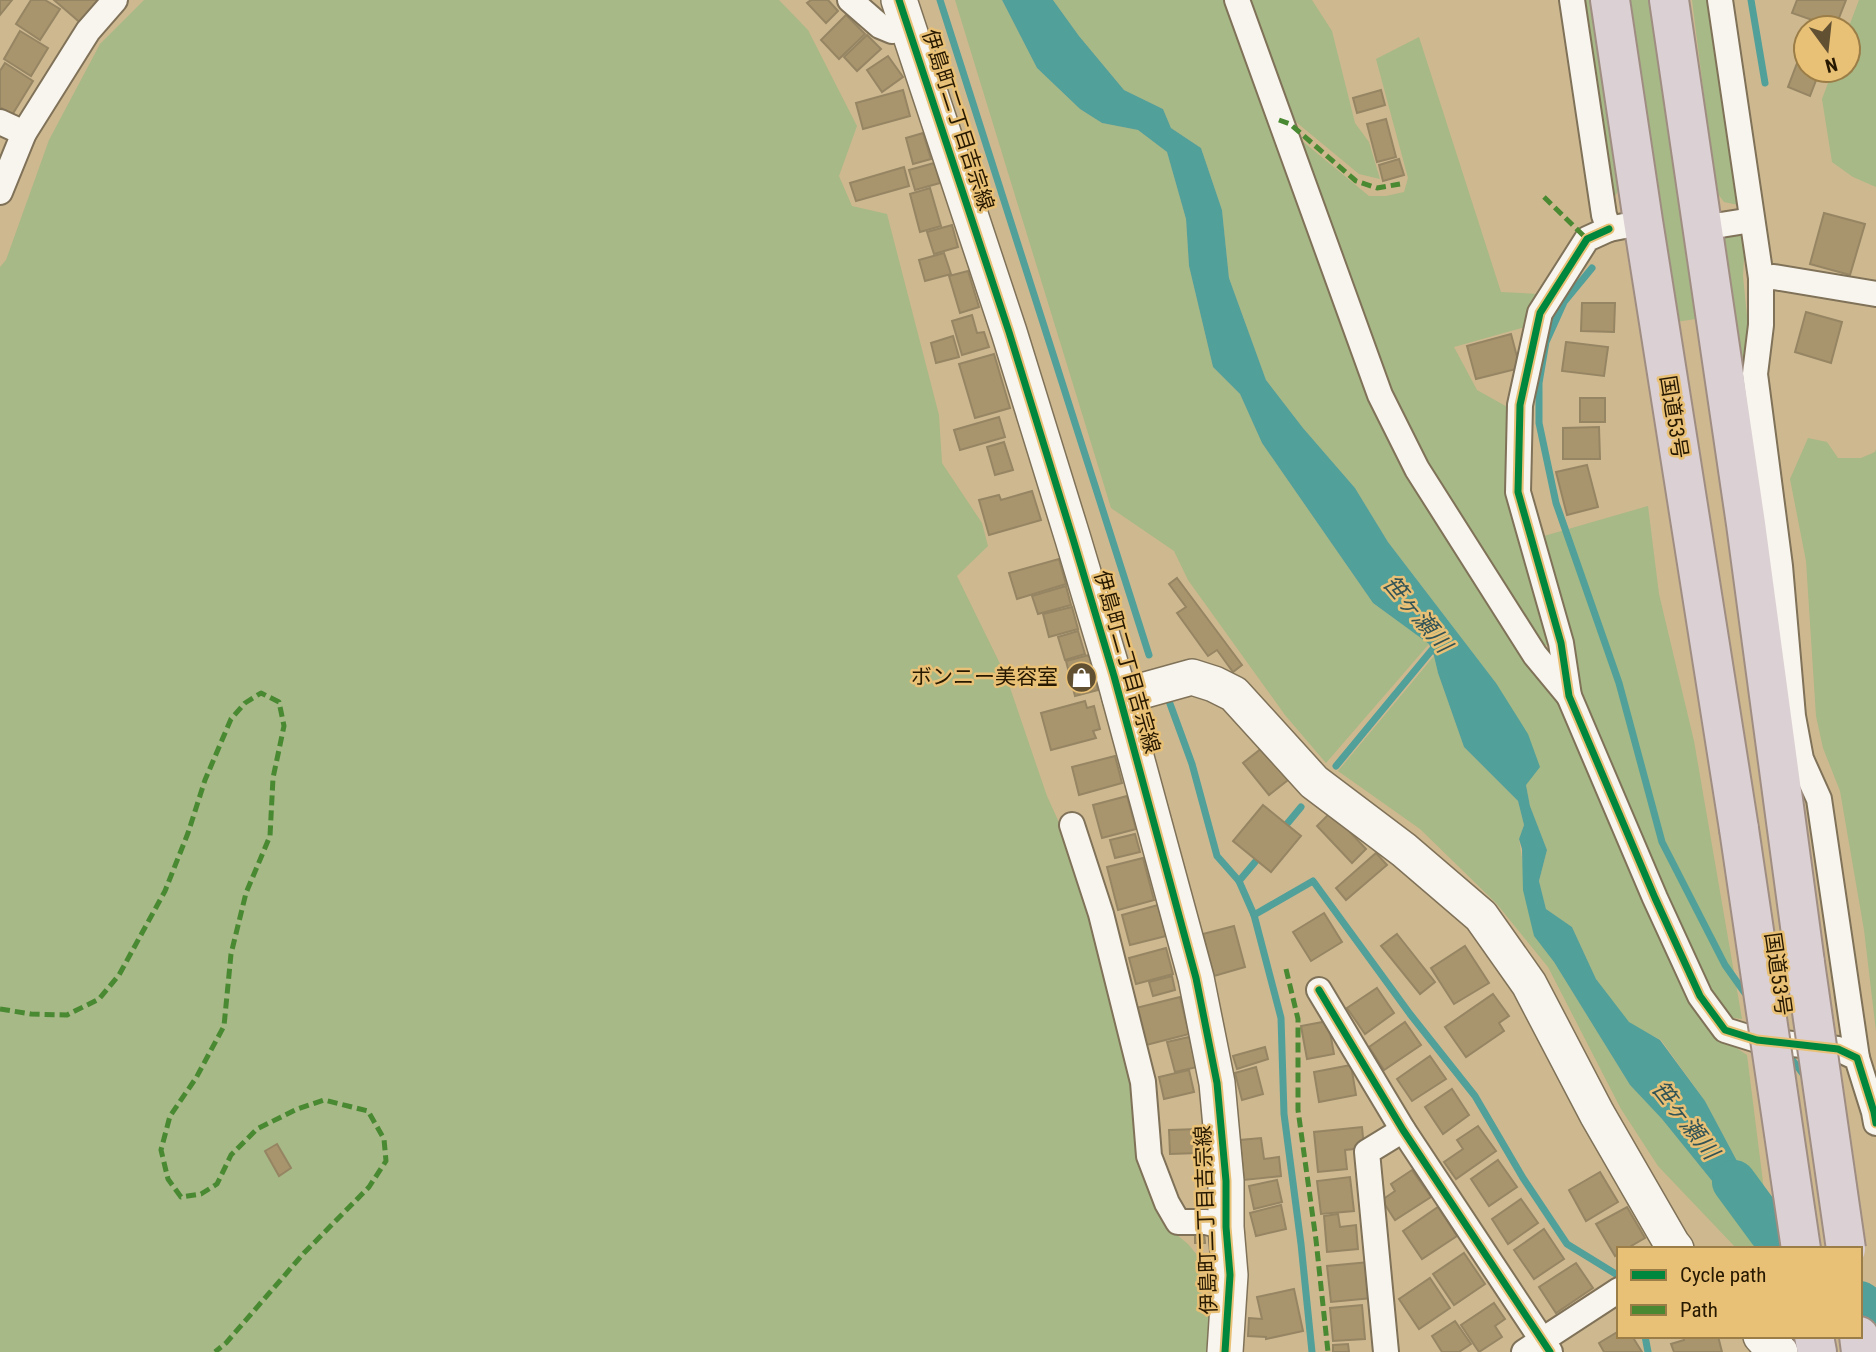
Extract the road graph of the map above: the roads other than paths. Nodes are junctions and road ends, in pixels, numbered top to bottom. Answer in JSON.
{"nodes":[{"id":1,"x":114,"y":0,"type":"edge"},
{"id":2,"x":850,"y":0,"type":"edge"},
{"id":3,"x":1237,"y":0,"type":"edge"},
{"id":4,"x":1572,"y":0,"type":"edge"},
{"id":5,"x":1610,"y":0,"type":"edge"},
{"id":6,"x":1669,"y":0,"type":"edge"},
{"id":7,"x":1720,"y":0,"type":"edge"},
{"id":8,"x":903,"y":13,"type":"edge"},
{"id":9,"x":0,"y":122,"type":"edge"},
{"id":10,"x":24,"y":132,"type":"junction"},
{"id":11,"x":0,"y":192,"type":"edge"},
{"id":12,"x":1752,"y":220,"type":"junction"},
{"id":13,"x":1626,"y":225,"type":"junction"},
{"id":14,"x":1702,"y":228,"type":"junction"},
{"id":15,"x":1761,"y":278,"type":"junction"},
{"id":16,"x":1876,"y":294,"type":"edge"},
{"id":17,"x":1120,"y":696,"type":"junction"},
{"id":18,"x":1569,"y":696,"type":"junction"},
{"id":19,"x":1072,"y":825,"type":"dead end"},
{"id":20,"x":1319,"y":990,"type":"dead end"},
{"id":21,"x":1857,"y":1058,"type":"junction"},
{"id":22,"x":1876,"y":1123,"type":"edge"},
{"id":23,"x":1403,"y":1130,"type":"junction"},
{"id":24,"x":1227,"y":1227,"type":"junction"},
{"id":25,"x":1672,"y":1247,"type":"edge"},
{"id":26,"x":1801,"y":1247,"type":"edge"},
{"id":27,"x":1846,"y":1247,"type":"edge"},
{"id":28,"x":1617,"y":1292,"type":"edge"},
{"id":29,"x":1538,"y":1348,"type":"edge"},
{"id":30,"x":1225,"y":1352,"type":"edge"},
{"id":31,"x":1386,"y":1352,"type":"edge"}],
"edges":[{"from":1,"to":10,"type":"street"},
{"from":2,"to":8,"type":"street"},
{"from":3,"to":18,"type":"street"},
{"from":4,"to":13,"type":"street"},
{"from":5,"to":13,"type":"highway","name":"国道53号"},
{"from":6,"to":14,"type":"highway","name":"国道53号"},
{"from":7,"to":12,"type":"street"},
{"from":8,"to":17,"type":"street","name":"伊島町二丁目吉宗線"},
{"from":9,"to":10,"type":"street"},
{"from":10,"to":11,"type":"street"},
{"from":12,"to":14,"type":"street"},
{"from":12,"to":15,"type":"street"},
{"from":13,"to":18,"type":"street"},
{"from":13,"to":26,"type":"highway","name":"国道53号","bridge":true},
{"from":14,"to":27,"type":"highway","name":"国道53号","bridge":true},
{"from":15,"to":16,"type":"street"},
{"from":15,"to":21,"type":"street"},
{"from":17,"to":24,"type":"street","name":"伊島町二丁目吉宗線"},
{"from":17,"to":25,"type":"street"},
{"from":18,"to":21,"type":"street"},
{"from":19,"to":24,"type":"street"},
{"from":20,"to":23,"type":"street"},
{"from":21,"to":22,"type":"street"},
{"from":23,"to":29,"type":"street"},
{"from":23,"to":31,"type":"street"},
{"from":24,"to":30,"type":"street","name":"伊島町二丁目吉宗線"},
{"from":28,"to":29,"type":"street"}]}
